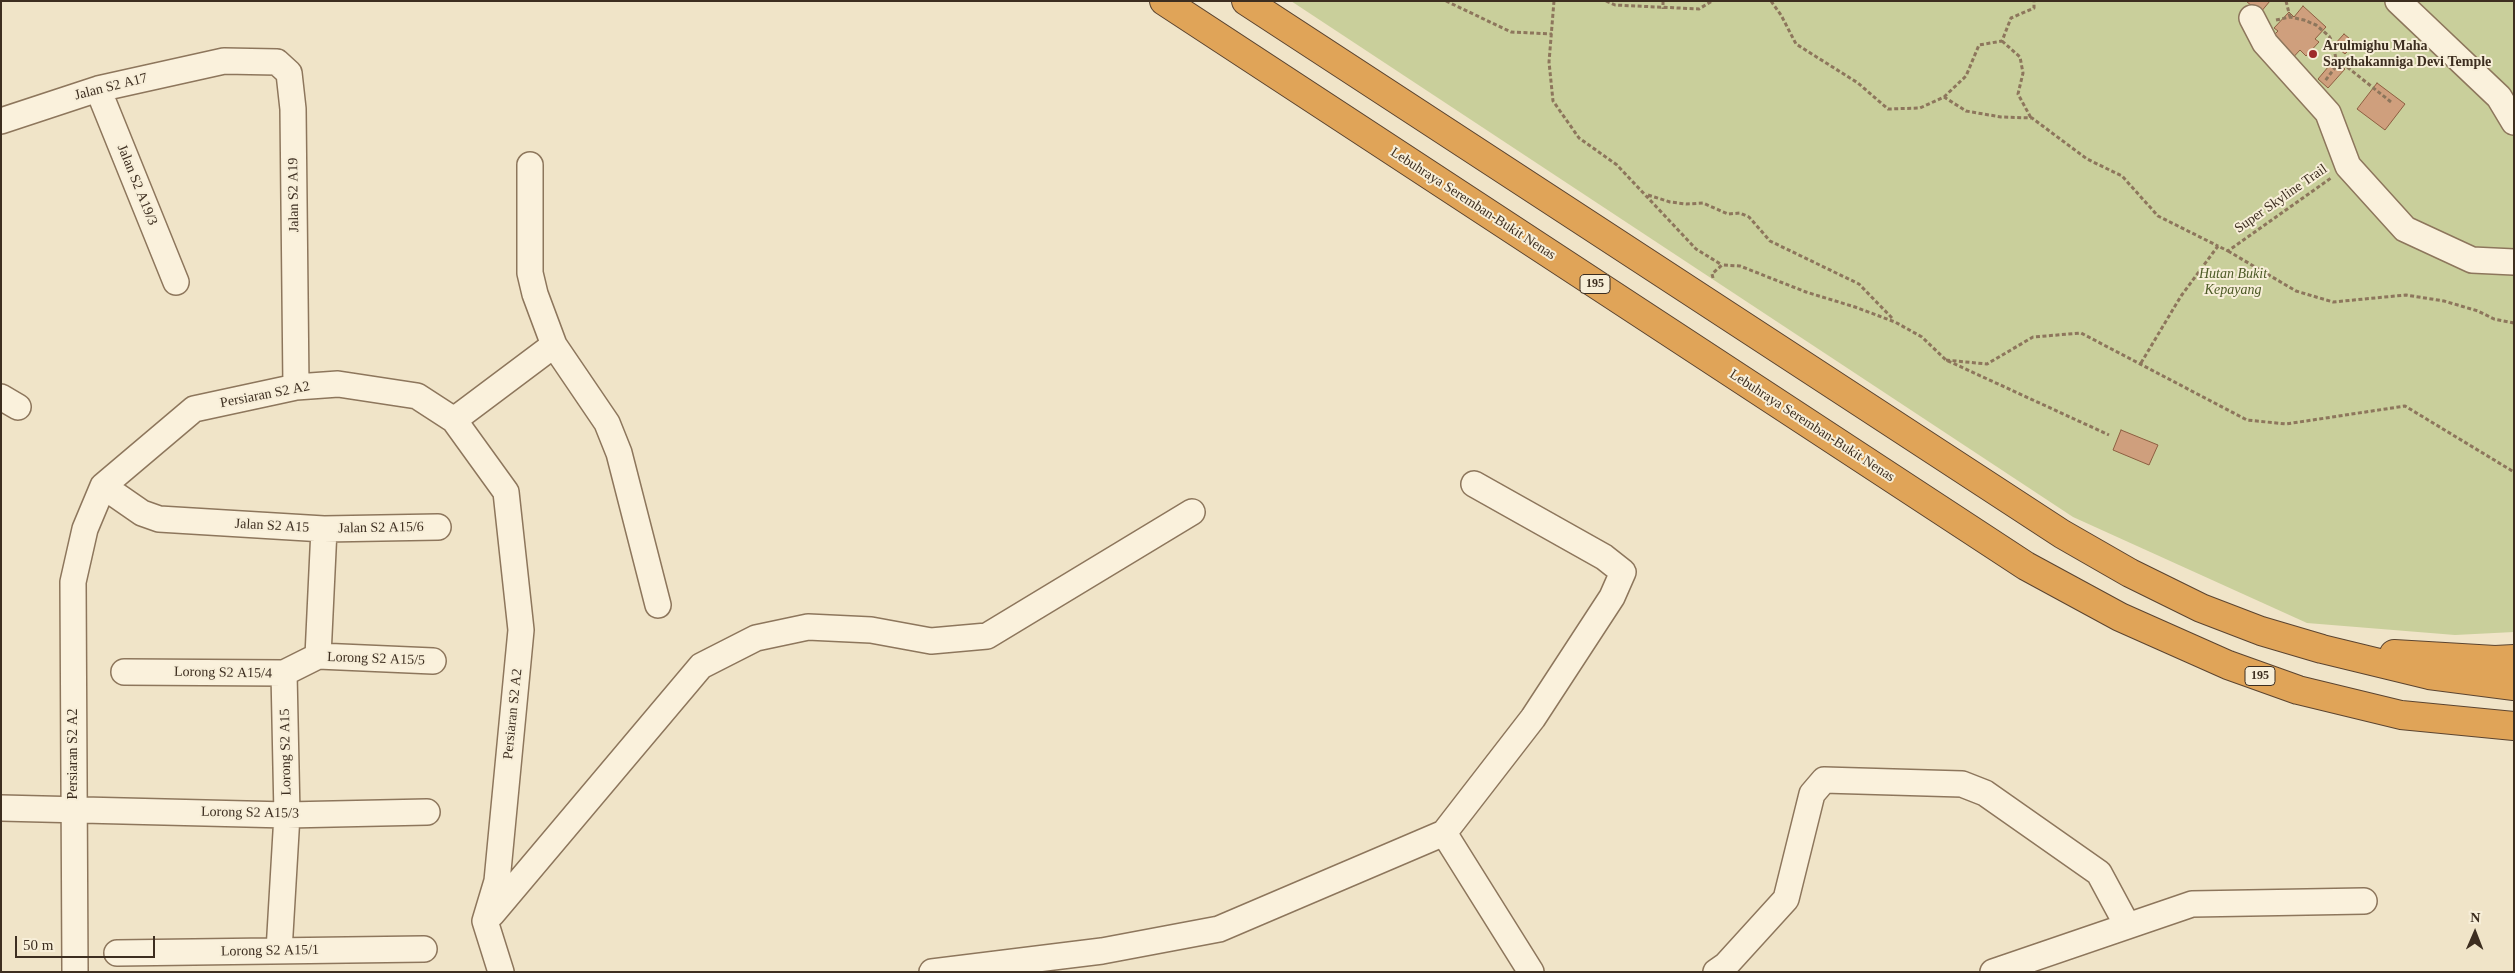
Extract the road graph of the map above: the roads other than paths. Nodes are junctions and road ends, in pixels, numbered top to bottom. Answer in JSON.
{"nodes":[{"id":1,"x":1164,"y":1,"type":"edge"},
{"id":2,"x":1246,"y":1,"type":"edge"},
{"id":3,"x":2398,"y":1,"type":"edge"},
{"id":4,"x":2255,"y":24,"type":"road end"},
{"id":5,"x":224,"y":61,"type":"joint"},
{"id":6,"x":98,"y":89,"type":"junction"},
{"id":7,"x":1,"y":121,"type":"edge"},
{"id":8,"x":2514,"y":122,"type":"edge"},
{"id":9,"x":530,"y":165,"type":"dead end"},
{"id":10,"x":2514,"y":262,"type":"edge"},
{"id":11,"x":176,"y":282,"type":"dead end"},
{"id":12,"x":554,"y":345,"type":"junction"},
{"id":13,"x":296,"y":387,"type":"junction"},
{"id":14,"x":454,"y":420,"type":"junction"},
{"id":15,"x":1474,"y":484,"type":"dead end"},
{"id":16,"x":103,"y":486,"type":"junction"},
{"id":17,"x":1192,"y":512,"type":"dead end"},
{"id":18,"x":438,"y":527,"type":"dead end"},
{"id":19,"x":324,"y":529,"type":"junction"},
{"id":20,"x":658,"y":605,"type":"dead end"},
{"id":21,"x":2322,"y":649,"type":"junction"},
{"id":22,"x":318,"y":656,"type":"junction"},
{"id":23,"x":2514,"y":659,"type":"edge"},
{"id":24,"x":433,"y":661,"type":"dead end"},
{"id":25,"x":124,"y":672,"type":"dead end"},
{"id":26,"x":284,"y":673,"type":"junction"},
{"id":27,"x":2514,"y":686,"type":"edge"},
{"id":28,"x":2514,"y":726,"type":"edge"},
{"id":29,"x":1,"y":808,"type":"edge"},
{"id":30,"x":73,"y":808,"type":"junction"},
{"id":31,"x":427,"y":812,"type":"dead end"},
{"id":32,"x":287,"y":815,"type":"junction"},
{"id":33,"x":1444,"y":833,"type":"junction"},
{"id":34,"x":2364,"y":901,"type":"dead end"},
{"id":35,"x":485,"y":921,"type":"junction"},
{"id":36,"x":2127,"y":924,"type":"junction"},
{"id":37,"x":424,"y":949,"type":"dead end"},
{"id":38,"x":279,"y":951,"type":"junction"},
{"id":39,"x":117,"y":953,"type":"dead end"},
{"id":40,"x":75,"y":972,"type":"edge"},
{"id":41,"x":500,"y":972,"type":"edge"},
{"id":42,"x":932,"y":972,"type":"edge"},
{"id":43,"x":1531,"y":972,"type":"edge"},
{"id":44,"x":1716,"y":972,"type":"edge"},
{"id":45,"x":1993,"y":972,"type":"edge"}],
"edges":[{"from":1,"to":28,"type":"highway","name":"Lebuhraya Seremban-Bukit Nenas","number":"195"},
{"from":2,"to":21,"type":"highway"},
{"from":3,"to":8,"type":"street"},
{"from":4,"to":10,"type":"street"},
{"from":5,"to":6,"type":"street","name":"Jalan S2 A17"},
{"from":5,"to":13,"type":"street","name":"Jalan S2 A19"},
{"from":6,"to":7,"type":"street","name":"Jalan S2 A17"},
{"from":6,"to":11,"type":"street","name":"Jalan S2 A19/3"},
{"from":9,"to":12,"type":"street"},
{"from":12,"to":14,"type":"street"},
{"from":12,"to":20,"type":"street"},
{"from":13,"to":14,"type":"street","name":"Persiaran S2 A2"},
{"from":13,"to":16,"type":"street","name":"Persiaran S2 A2"},
{"from":14,"to":35,"type":"street","name":"Persiaran S2 A2"},
{"from":15,"to":33,"type":"street"},
{"from":16,"to":19,"type":"street","name":"Jalan S2 A15"},
{"from":16,"to":30,"type":"street","name":"Persiaran S2 A2"},
{"from":17,"to":35,"type":"street"},
{"from":18,"to":19,"type":"street","name":"Jalan S2 A15/6"},
{"from":19,"to":22,"type":"street","name":"Jalan S2 A15"},
{"from":21,"to":23,"type":"highway"},
{"from":21,"to":27,"type":"highway"},
{"from":22,"to":24,"type":"street","name":"Lorong S2 A15/5"},
{"from":22,"to":26,"type":"street","name":"Lorong S2 A15/4"},
{"from":25,"to":26,"type":"street","name":"Lorong S2 A15/4"},
{"from":26,"to":32,"type":"street","name":"Lorong S2 A15"},
{"from":29,"to":30,"type":"street"},
{"from":30,"to":32,"type":"street","name":"Lorong S2 A15/3"},
{"from":30,"to":40,"type":"street","name":"Persiaran S2 A2"},
{"from":31,"to":32,"type":"street","name":"Lorong S2 A15/3"},
{"from":32,"to":38,"type":"street","name":"Lorong S2 A15"},
{"from":33,"to":42,"type":"street"},
{"from":33,"to":43,"type":"street"},
{"from":34,"to":36,"type":"street"},
{"from":35,"to":41,"type":"street"},
{"from":36,"to":44,"type":"street"},
{"from":36,"to":45,"type":"street"},
{"from":37,"to":38,"type":"street","name":"Lorong S2 A15/1"},
{"from":38,"to":39,"type":"street","name":"Lorong S2 A15/1"}]}
